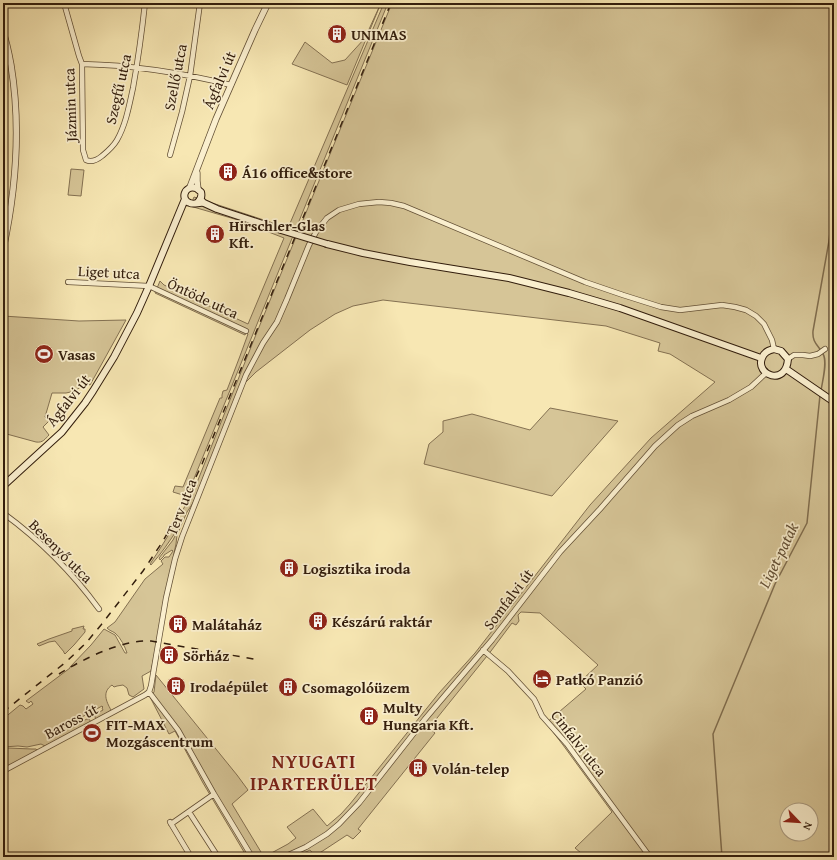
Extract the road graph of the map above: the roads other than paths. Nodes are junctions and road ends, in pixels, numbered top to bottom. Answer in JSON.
{"nodes":[{"id":1,"x":64,"y":3,"type":"edge"},
{"id":2,"x":145,"y":3,"type":"edge"},
{"id":3,"x":200,"y":3,"type":"edge"},
{"id":4,"x":268,"y":3,"type":"edge"},
{"id":5,"x":3,"y":32,"type":"edge"},
{"id":6,"x":82,"y":64,"type":"junction"},
{"id":7,"x":136,"y":67,"type":"junction"},
{"id":8,"x":190,"y":76,"type":"junction"},
{"id":9,"x":231,"y":84,"type":"junction"},
{"id":10,"x":170,"y":155,"type":"dead end"},
{"id":11,"x":86,"y":160,"type":"joint"},
{"id":12,"x":197,"y":169,"type":"junction"},
{"id":13,"x":190,"y":188,"type":"junction"},
{"id":14,"x":198,"y":189,"type":"junction"},
{"id":15,"x":187,"y":201,"type":"junction"},
{"id":16,"x":200,"y":202,"type":"junction"},
{"id":17,"x":3,"y":250,"type":"edge"},
{"id":18,"x":68,"y":282,"type":"dead end"},
{"id":19,"x":149,"y":286,"type":"junction"},
{"id":20,"x":246,"y":331,"type":"dead end"},
{"id":21,"x":774,"y":349,"type":"junction"},
{"id":22,"x":822,"y":351,"type":"dead end"},
{"id":23,"x":761,"y":358,"type":"junction"},
{"id":24,"x":788,"y":359,"type":"junction"},
{"id":25,"x":786,"y":369,"type":"junction"},
{"id":26,"x":766,"y":373,"type":"junction"},
{"id":27,"x":834,"y":402,"type":"edge"},
{"id":28,"x":3,"y":486,"type":"edge"},
{"id":29,"x":3,"y":513,"type":"edge"},
{"id":30,"x":99,"y":609,"type":"dead end"},
{"id":31,"x":483,"y":650,"type":"junction"},
{"id":32,"x":149,"y":692,"type":"junction"},
{"id":33,"x":3,"y":771,"type":"edge"},
{"id":34,"x":214,"y":794,"type":"junction"},
{"id":35,"x":189,"y":812,"type":"junction"},
{"id":36,"x":191,"y":857,"type":"edge"},
{"id":37,"x":218,"y":857,"type":"edge"},
{"id":38,"x":252,"y":857,"type":"edge"},
{"id":39,"x":284,"y":857,"type":"edge"},
{"id":40,"x":650,"y":857,"type":"edge"}],
"edges":[{"from":1,"to":6,"type":"street","name":"Jázmin utca"},
{"from":2,"to":7,"type":"street","name":"Szegfű utca"},
{"from":3,"to":8,"type":"street","name":"Szellő utca"},
{"from":4,"to":9,"type":"street","name":"Ágfalvi út"},
{"from":5,"to":17,"type":"street"},
{"from":6,"to":7,"type":"street"},
{"from":6,"to":11,"type":"street","name":"Jázmin utca"},
{"from":7,"to":8,"type":"street"},
{"from":7,"to":11,"type":"street","name":"Szegfű utca"},
{"from":8,"to":9,"type":"street"},
{"from":8,"to":10,"type":"street","name":"Szellő utca"},
{"from":9,"to":12,"type":"street","name":"Ágfalvi út"},
{"from":12,"to":13,"type":"street","name":"Ágfalvi út"},
{"from":12,"to":14,"type":"street","name":"Ágfalvi út"},
{"from":13,"to":14,"type":"main road"},
{"from":13,"to":15,"type":"main road"},
{"from":14,"to":16,"type":"main road"},
{"from":15,"to":16,"type":"main road"},
{"from":15,"to":19,"type":"main road","name":"Ágfalvi út"},
{"from":16,"to":23,"type":"main road","bridge":true},
{"from":18,"to":19,"type":"street","name":"Liget utca"},
{"from":19,"to":20,"type":"street","name":"Öntöde utca"},
{"from":19,"to":28,"type":"main road","name":"Ágfalvi út"},
{"from":21,"to":23,"type":"main road"},
{"from":21,"to":24,"type":"main road"},
{"from":21,"to":32,"type":"street","name":"Terv utca"},
{"from":22,"to":24,"type":"street"},
{"from":23,"to":26,"type":"main road"},
{"from":24,"to":25,"type":"main road"},
{"from":25,"to":26,"type":"main road"},
{"from":25,"to":27,"type":"main road"},
{"from":26,"to":31,"type":"street","name":"Somfalvi út"},
{"from":29,"to":30,"type":"street","name":"Besenyő utca"},
{"from":31,"to":39,"type":"street","name":"Somfalvi út"},
{"from":31,"to":40,"type":"street","name":"Cinfalvi utca"},
{"from":32,"to":33,"type":"street","name":"Baross út"},
{"from":32,"to":34,"type":"street"},
{"from":34,"to":35,"type":"street"},
{"from":34,"to":38,"type":"street"},
{"from":35,"to":36,"type":"street"},
{"from":35,"to":37,"type":"street"}]}
